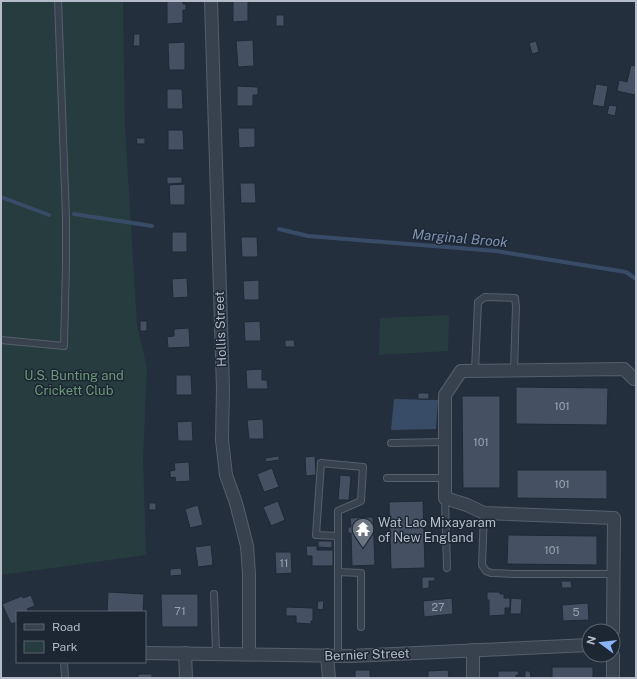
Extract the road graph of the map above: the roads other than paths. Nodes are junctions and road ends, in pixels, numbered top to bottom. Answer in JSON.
{"nodes":[{"id":1,"x":58,"y":1,"type":"edge"},
{"id":2,"x":210,"y":1,"type":"edge"},
{"id":3,"x":1,"y":340,"type":"edge"},
{"id":4,"x":475,"y":370,"type":"junction"},
{"id":5,"x":514,"y":370,"type":"junction"},
{"id":6,"x":634,"y":379,"type":"dead end"},
{"id":7,"x":445,"y":442,"type":"junction"},
{"id":8,"x":391,"y":443,"type":"dead end"},
{"id":9,"x":387,"y":478,"type":"dead end"},
{"id":10,"x":445,"y":478,"type":"junction"},
{"id":11,"x":445,"y":498,"type":"junction"},
{"id":12,"x":484,"y":513,"type":"junction"},
{"id":13,"x":338,"y":536,"type":"junction"},
{"id":14,"x":447,"y":568,"type":"dead end"},
{"id":15,"x":338,"y":572,"type":"junction"},
{"id":16,"x":613,"y":574,"type":"junction"},
{"id":17,"x":214,"y":594,"type":"dead end"},
{"id":18,"x":613,"y":623,"type":"edge"},
{"id":19,"x":361,"y":627,"type":"dead end"},
{"id":20,"x":581,"y":645,"type":"edge"},
{"id":21,"x":473,"y":650,"type":"junction"},
{"id":22,"x":146,"y":653,"type":"edge"},
{"id":23,"x":185,"y":653,"type":"junction"},
{"id":24,"x":216,"y":653,"type":"junction"},
{"id":25,"x":249,"y":654,"type":"junction"},
{"id":26,"x":333,"y":655,"type":"junction"},
{"id":27,"x":64,"y":663,"type":"edge"},
{"id":28,"x":613,"y":663,"type":"edge"},
{"id":29,"x":65,"y":678,"type":"edge"},
{"id":30,"x":186,"y":678,"type":"edge"},
{"id":31,"x":329,"y":678,"type":"edge"},
{"id":32,"x":473,"y":678,"type":"edge"},
{"id":33,"x":613,"y":678,"type":"edge"}],
"edges":[{"from":1,"to":3,"type":"lane"},
{"from":2,"to":25,"type":"street","name":"Hollis Street"},
{"from":4,"to":5,"type":"street"},
{"from":4,"to":5,"type":"lane"},
{"from":4,"to":7,"type":"street"},
{"from":5,"to":6,"type":"street"},
{"from":7,"to":8,"type":"lane"},
{"from":7,"to":10,"type":"street"},
{"from":9,"to":10,"type":"lane"},
{"from":10,"to":11,"type":"street"},
{"from":11,"to":12,"type":"street"},
{"from":11,"to":14,"type":"lane"},
{"from":12,"to":16,"type":"street"},
{"from":12,"to":16,"type":"lane"},
{"from":13,"to":13,"type":"lane"},
{"from":13,"to":15,"type":"lane"},
{"from":15,"to":19,"type":"lane"},
{"from":15,"to":26,"type":"lane"},
{"from":16,"to":18,"type":"street"},
{"from":17,"to":24,"type":"lane"},
{"from":20,"to":21,"type":"street","name":"Bernier Street"},
{"from":21,"to":26,"type":"street","name":"Bernier Street"},
{"from":21,"to":32,"type":"street"},
{"from":22,"to":23,"type":"street","name":"Bernier Street"},
{"from":23,"to":24,"type":"street","name":"Bernier Street"},
{"from":23,"to":30,"type":"street"},
{"from":24,"to":25,"type":"street","name":"Bernier Street"},
{"from":25,"to":26,"type":"street","name":"Bernier Street"},
{"from":26,"to":31,"type":"street"},
{"from":27,"to":29,"type":"lane"},
{"from":28,"to":33,"type":"street"}]}
